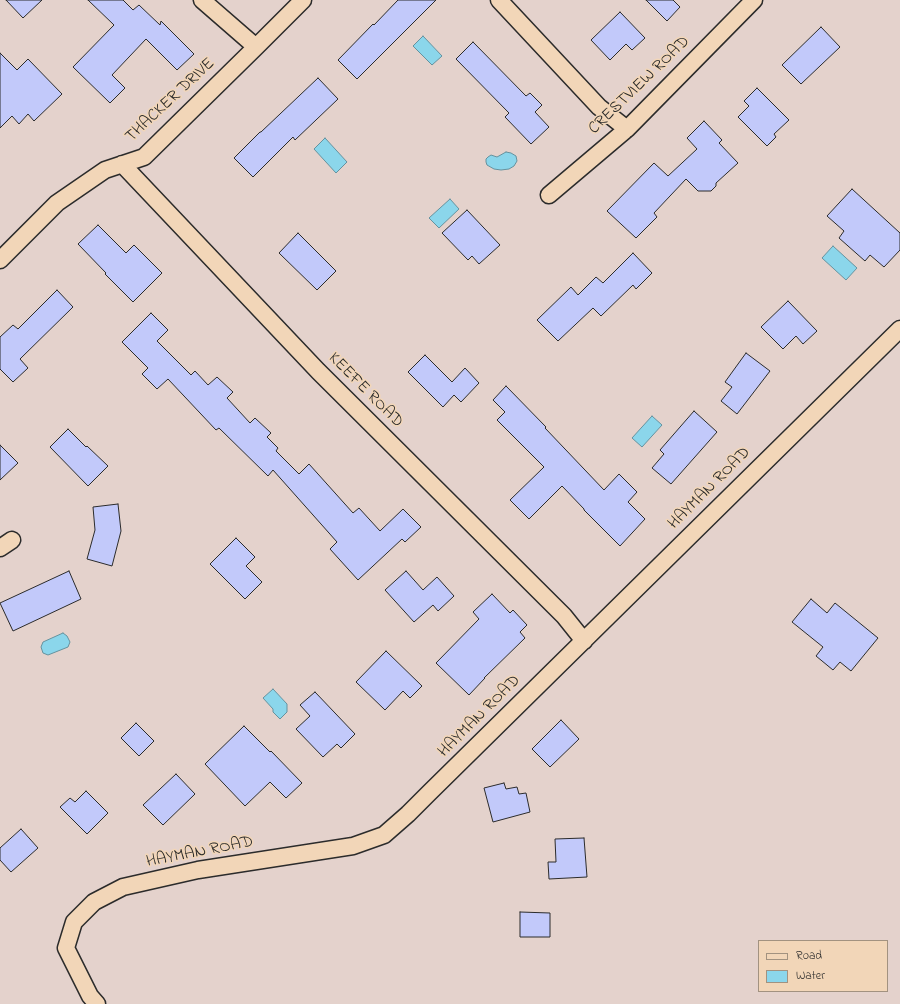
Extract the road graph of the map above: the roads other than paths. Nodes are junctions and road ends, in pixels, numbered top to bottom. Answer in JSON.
{"nodes":[{"id":1,"x":202,"y":0,"type":"edge"},
{"id":2,"x":303,"y":0,"type":"edge"},
{"id":3,"x":499,"y":0,"type":"edge"},
{"id":4,"x":754,"y":0,"type":"edge"},
{"id":5,"x":256,"y":47,"type":"junction"},
{"id":6,"x":627,"y":129,"type":"junction"},
{"id":7,"x":122,"y":164,"type":"junction"},
{"id":8,"x":549,"y":195,"type":"dead end"},
{"id":9,"x":0,"y":260,"type":"edge"},
{"id":10,"x":900,"y":329,"type":"edge"},
{"id":11,"x":584,"y":641,"type":"junction"},
{"id":12,"x":98,"y":1004,"type":"edge"}],
"edges":[{"from":1,"to":5,"type":"street"},
{"from":2,"to":5,"type":"street","name":"THACKER DRIVE"},
{"from":3,"to":6,"type":"street"},
{"from":4,"to":6,"type":"street","name":"CRESTVIEW ROAD"},
{"from":5,"to":7,"type":"street","name":"THACKER DRIVE"},
{"from":6,"to":8,"type":"street","name":"CRESTVIEW ROAD"},
{"from":7,"to":9,"type":"street","name":"THACKER DRIVE"},
{"from":7,"to":11,"type":"street","name":"KEEFE ROAD"},
{"from":10,"to":11,"type":"street","name":"HAYMAN ROAD"},
{"from":11,"to":12,"type":"street","name":"HAYMAN ROAD"}]}
